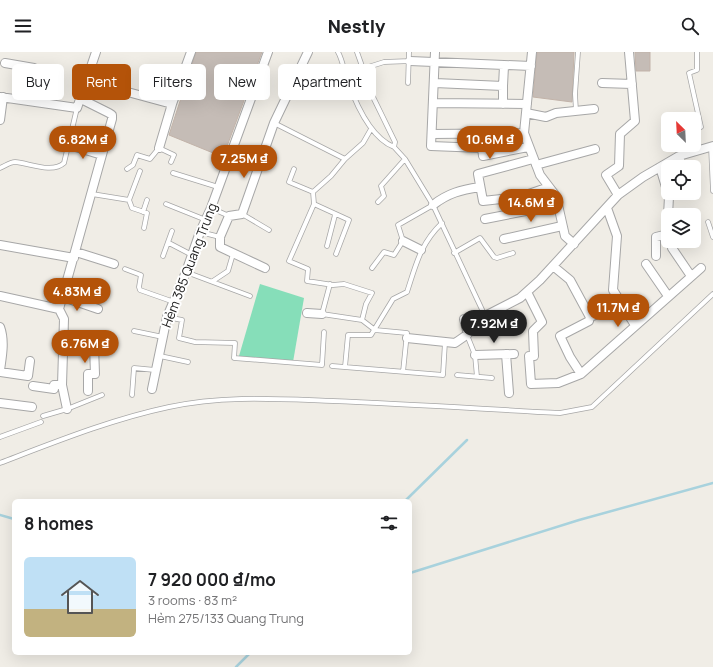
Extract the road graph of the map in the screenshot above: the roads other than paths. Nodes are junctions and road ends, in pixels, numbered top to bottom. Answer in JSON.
{"nodes":[{"id":1,"x":96,"y":52,"type":"edge"},
{"id":2,"x":191,"y":52,"type":"edge"},
{"id":3,"x":268,"y":52,"type":"edge"},
{"id":4,"x":308,"y":52,"type":"edge"},
{"id":5,"x":338,"y":52,"type":"edge"},
{"id":6,"x":357,"y":52,"type":"edge"},
{"id":7,"x":409,"y":52,"type":"edge"},
{"id":8,"x":435,"y":52,"type":"edge"},
{"id":9,"x":532,"y":52,"type":"edge"},
{"id":10,"x":578,"y":52,"type":"edge"},
{"id":11,"x":629,"y":52,"type":"edge"},
{"id":12,"x":697,"y":52,"type":"edge"},
{"id":13,"x":410,"y":61,"type":"junction"},
{"id":14,"x":436,"y":61,"type":"junction"},
{"id":15,"x":5,"y":63,"type":"dead end"},
{"id":16,"x":92,"y":64,"type":"edge"},
{"id":17,"x":361,"y":64,"type":"edge"},
{"id":18,"x":376,"y":65,"type":"edge"},
{"id":19,"x":504,"y":66,"type":"junction"},
{"id":20,"x":531,"y":66,"type":"junction"},
{"id":21,"x":408,"y":83,"type":"dead end"},
{"id":22,"x":434,"y":83,"type":"junction"},
{"id":23,"x":602,"y":83,"type":"dead end"},
{"id":24,"x":632,"y":84,"type":"junction"},
{"id":25,"x":503,"y":86,"type":"junction"},
{"id":26,"x":131,"y":93,"type":"edge"},
{"id":27,"x":2,"y":97,"type":"edge"},
{"id":28,"x":80,"y":100,"type":"edge"},
{"id":29,"x":83,"y":100,"type":"edge"},
{"id":30,"x":374,"y":100,"type":"edge"},
{"id":31,"x":29,"y":101,"type":"junction"},
{"id":32,"x":434,"y":103,"type":"junction"},
{"id":33,"x":172,"y":104,"type":"junction"},
{"id":34,"x":503,"y":104,"type":"junction"},
{"id":35,"x":528,"y":104,"type":"junction"},
{"id":36,"x":76,"y":108,"type":"junction"},
{"id":37,"x":594,"y":109,"type":"dead end"},
{"id":38,"x":576,"y":111,"type":"junction"},
{"id":39,"x":698,"y":112,"type":"edge"},
{"id":40,"x":526,"y":113,"type":"junction"},
{"id":41,"x":0,"y":120,"type":"edge"},
{"id":42,"x":274,"y":123,"type":"junction"},
{"id":43,"x":371,"y":129,"type":"junction"},
{"id":44,"x":524,"y":133,"type":"junction"},
{"id":45,"x":432,"y":134,"type":"junction"},
{"id":46,"x":69,"y":145,"type":"junction"},
{"id":47,"x":394,"y":147,"type":"junction"},
{"id":48,"x":528,"y":147,"type":"junction"},
{"id":49,"x":712,"y":147,"type":"edge"},
{"id":50,"x":159,"y":148,"type":"junction"},
{"id":51,"x":595,"y":149,"type":"dead end"},
{"id":52,"x":102,"y":155,"type":"junction"},
{"id":53,"x":680,"y":156,"type":"junction"},
{"id":54,"x":345,"y":159,"type":"junction"},
{"id":55,"x":405,"y":159,"type":"junction"},
{"id":56,"x":681,"y":160,"type":"edge"},
{"id":57,"x":171,"y":162,"type":"dead end"},
{"id":58,"x":534,"y":162,"type":"junction"},
{"id":59,"x":660,"y":167,"type":"junction"},
{"id":60,"x":0,"y":168,"type":"edge"},
{"id":61,"x":127,"y":169,"type":"dead end"},
{"id":62,"x":294,"y":169,"type":"dead end"},
{"id":63,"x":140,"y":171,"type":"dead end"},
{"id":64,"x":173,"y":172,"type":"dead end"},
{"id":65,"x":218,"y":187,"type":"junction"},
{"id":66,"x":480,"y":187,"type":"junction"},
{"id":67,"x":549,"y":187,"type":"junction"},
{"id":68,"x":713,"y":191,"type":"edge"},
{"id":69,"x":313,"y":192,"type":"junction"},
{"id":70,"x":92,"y":194,"type":"junction"},
{"id":71,"x":618,"y":195,"type":"junction"},
{"id":72,"x":129,"y":200,"type":"junction"},
{"id":73,"x":147,"y":200,"type":"dead end"},
{"id":74,"x":378,"y":202,"type":"dead end"},
{"id":75,"x":166,"y":204,"type":"dead end"},
{"id":76,"x":314,"y":204,"type":"junction"},
{"id":77,"x":433,"y":205,"type":"junction"},
{"id":78,"x":557,"y":205,"type":"junction"},
{"id":79,"x":211,"y":208,"type":"junction"},
{"id":80,"x":607,"y":208,"type":"junction"},
{"id":81,"x":668,"y":208,"type":"edge"},
{"id":82,"x":143,"y":212,"type":"junction"},
{"id":83,"x":242,"y":214,"type":"junction"},
{"id":84,"x":335,"y":215,"type":"junction"},
{"id":85,"x":229,"y":216,"type":"junction"},
{"id":86,"x":485,"y":219,"type":"dead end"},
{"id":87,"x":206,"y":220,"type":"junction"},
{"id":88,"x":708,"y":222,"type":"dead end"},
{"id":89,"x":442,"y":223,"type":"junction"},
{"id":90,"x":562,"y":226,"type":"junction"},
{"id":91,"x":144,"y":228,"type":"dead end"},
{"id":92,"x":269,"y":230,"type":"dead end"},
{"id":93,"x":172,"y":231,"type":"dead end"},
{"id":94,"x":200,"y":232,"type":"junction"},
{"id":95,"x":661,"y":236,"type":"edge"},
{"id":96,"x":713,"y":237,"type":"edge"},
{"id":97,"x":220,"y":238,"type":"junction"},
{"id":98,"x":504,"y":239,"type":"dead end"},
{"id":99,"x":403,"y":241,"type":"junction"},
{"id":100,"x":169,"y":243,"type":"junction"},
{"id":101,"x":574,"y":244,"type":"junction"},
{"id":102,"x":4,"y":246,"type":"edge"},
{"id":103,"x":327,"y":246,"type":"dead end"},
{"id":104,"x":672,"y":248,"type":"edge"},
{"id":105,"x":421,"y":250,"type":"junction"},
{"id":106,"x":513,"y":252,"type":"dead end"},
{"id":107,"x":454,"y":253,"type":"junction"},
{"id":108,"x":233,"y":254,"type":"junction"},
{"id":109,"x":336,"y":254,"type":"dead end"},
{"id":110,"x":75,"y":255,"type":"junction"},
{"id":111,"x":192,"y":255,"type":"junction"},
{"id":112,"x":163,"y":256,"type":"dead end"},
{"id":113,"x":656,"y":256,"type":"dead end"},
{"id":114,"x":114,"y":264,"type":"dead end"},
{"id":115,"x":646,"y":264,"type":"dead end"},
{"id":116,"x":554,"y":266,"type":"junction"},
{"id":117,"x":265,"y":268,"type":"dead end"},
{"id":118,"x":372,"y":268,"type":"dead end"},
{"id":119,"x":701,"y":268,"type":"dead end"},
{"id":120,"x":125,"y":269,"type":"dead end"},
{"id":121,"x":186,"y":272,"type":"junction"},
{"id":122,"x":691,"y":276,"type":"junction"},
{"id":123,"x":213,"y":281,"type":"junction"},
{"id":124,"x":330,"y":284,"type":"junction"},
{"id":125,"x":527,"y":292,"type":"junction"},
{"id":126,"x":713,"y":294,"type":"edge"},
{"id":127,"x":0,"y":296,"type":"edge"},
{"id":128,"x":250,"y":296,"type":"dead end"},
{"id":129,"x":668,"y":296,"type":"junction"},
{"id":130,"x":63,"y":297,"type":"junction"},
{"id":131,"x":174,"y":302,"type":"junction"},
{"id":132,"x":59,"y":309,"type":"junction"},
{"id":133,"x":98,"y":309,"type":"dead end"},
{"id":134,"x":307,"y":313,"type":"dead end"},
{"id":135,"x":600,"y":313,"type":"dead end"},
{"id":136,"x":322,"y":314,"type":"junction"},
{"id":137,"x":485,"y":316,"type":"junction"},
{"id":138,"x":167,"y":317,"type":"junction"},
{"id":139,"x":590,"y":318,"type":"junction"},
{"id":140,"x":362,"y":320,"type":"junction"},
{"id":141,"x":636,"y":325,"type":"junction"},
{"id":142,"x":0,"y":327,"type":"edge"},
{"id":143,"x":375,"y":330,"type":"junction"},
{"id":144,"x":134,"y":331,"type":"dead end"},
{"id":145,"x":324,"y":332,"type":"dead end"},
{"id":146,"x":467,"y":335,"type":"junction"},
{"id":147,"x":163,"y":337,"type":"junction"},
{"id":148,"x":407,"y":338,"type":"junction"},
{"id":149,"x":445,"y":342,"type":"junction"},
{"id":150,"x":62,"y":346,"type":"junction"},
{"id":151,"x":475,"y":355,"type":"junction"},
{"id":152,"x":160,"y":356,"type":"junction"},
{"id":153,"x":30,"y":361,"type":"dead end"},
{"id":154,"x":188,"y":362,"type":"dead end"},
{"id":155,"x":332,"y":366,"type":"dead end"},
{"id":156,"x":345,"y":368,"type":"junction"},
{"id":157,"x":155,"y":370,"type":"junction"},
{"id":158,"x":0,"y":371,"type":"edge"},
{"id":159,"x":403,"y":372,"type":"junction"},
{"id":160,"x":581,"y":374,"type":"junction"},
{"id":161,"x":457,"y":375,"type":"dead end"},
{"id":162,"x":477,"y":377,"type":"junction"},
{"id":163,"x":492,"y":378,"type":"dead end"},
{"id":164,"x":62,"y":385,"type":"junction"},
{"id":165,"x":33,"y":386,"type":"dead end"},
{"id":166,"x":152,"y":389,"type":"dead end"},
{"id":167,"x":88,"y":391,"type":"dead end"},
{"id":168,"x":509,"y":393,"type":"dead end"},
{"id":169,"x":102,"y":395,"type":"dead end"},
{"id":170,"x":132,"y":395,"type":"dead end"},
{"id":171,"x":0,"y":403,"type":"edge"},
{"id":172,"x":32,"y":407,"type":"dead end"},
{"id":173,"x":67,"y":409,"type":"junction"},
{"id":174,"x":43,"y":416,"type":"dead end"},
{"id":175,"x":41,"y":422,"type":"dead end"},
{"id":176,"x":0,"y":437,"type":"edge"},
{"id":177,"x":0,"y":463,"type":"edge"}],
"edges":[{"from":1,"to":16,"type":"street"},
{"from":2,"to":33,"type":"street"},
{"from":3,"to":65,"type":"street","name":"Hẻm 385 Quang Trung"},
{"from":4,"to":42,"type":"street"},
{"from":5,"to":43,"type":"lane"},
{"from":6,"to":17,"type":"lane"},
{"from":7,"to":13,"type":"lane"},
{"from":8,"to":14,"type":"street"},
{"from":9,"to":20,"type":"street"},
{"from":10,"to":38,"type":"lane"},
{"from":11,"to":24,"type":"street"},
{"from":12,"to":39,"type":"lane"},
{"from":13,"to":14,"type":"street"},
{"from":13,"to":18,"type":"lane"},
{"from":13,"to":21,"type":"lane"},
{"from":14,"to":19,"type":"street"},
{"from":14,"to":22,"type":"street"},
{"from":15,"to":31,"type":"street"},
{"from":19,"to":20,"type":"street"},
{"from":19,"to":25,"type":"street"},
{"from":20,"to":35,"type":"street"},
{"from":22,"to":25,"type":"street"},
{"from":22,"to":32,"type":"street"},
{"from":23,"to":24,"type":"street"},
{"from":24,"to":71,"type":"street"},
{"from":25,"to":34,"type":"street"},
{"from":26,"to":33,"type":"street"},
{"from":27,"to":31,"type":"street"},
{"from":27,"to":41,"type":"street"},
{"from":28,"to":36,"type":"street"},
{"from":29,"to":52,"type":"street"},
{"from":30,"to":47,"type":"lane"},
{"from":31,"to":36,"type":"street"},
{"from":32,"to":34,"type":"street"},
{"from":32,"to":45,"type":"street"},
{"from":33,"to":50,"type":"street"},
{"from":34,"to":35,"type":"street"},
{"from":35,"to":40,"type":"street"},
{"from":36,"to":46,"type":"lane"},
{"from":37,"to":38,"type":"street"},
{"from":38,"to":40,"type":"street"},
{"from":40,"to":44,"type":"street"},
{"from":42,"to":54,"type":"lane"},
{"from":42,"to":83,"type":"street"},
{"from":43,"to":47,"type":"lane"},
{"from":43,"to":54,"type":"lane"},
{"from":44,"to":45,"type":"street"},
{"from":44,"to":48,"type":"street"},
{"from":45,"to":48,"type":"street"},
{"from":46,"to":52,"type":"street"},
{"from":46,"to":60,"type":"lane"},
{"from":47,"to":55,"type":"lane"},
{"from":48,"to":58,"type":"street"},
{"from":49,"to":53,"type":"street"},
{"from":49,"to":68,"type":"lane"},
{"from":50,"to":57,"type":"lane"},
{"from":50,"to":61,"type":"lane"},
{"from":51,"to":58,"type":"street"},
{"from":52,"to":70,"type":"street"},
{"from":53,"to":56,"type":"street"},
{"from":53,"to":59,"type":"street"},
{"from":54,"to":69,"type":"lane"},
{"from":55,"to":74,"type":"lane"},
{"from":55,"to":77,"type":"lane"},
{"from":58,"to":66,"type":"street"},
{"from":58,"to":67,"type":"street"},
{"from":59,"to":71,"type":"street"},
{"from":59,"to":81,"type":"street"},
{"from":62,"to":69,"type":"lane"},
{"from":63,"to":72,"type":"lane"},
{"from":64,"to":65,"type":"lane"},
{"from":65,"to":79,"type":"street","name":"Hẻm 385 Quang Trung"},
{"from":66,"to":67,"type":"street"},
{"from":66,"to":77,"type":"street"},
{"from":67,"to":78,"type":"street"},
{"from":69,"to":76,"type":"lane"},
{"from":70,"to":72,"type":"lane"},
{"from":70,"to":110,"type":"street"},
{"from":71,"to":80,"type":"street"},
{"from":72,"to":82,"type":"lane"},
{"from":73,"to":82,"type":"lane"},
{"from":75,"to":87,"type":"lane"},
{"from":76,"to":84,"type":"lane"},
{"from":76,"to":124,"type":"lane"},
{"from":77,"to":89,"type":"lane"},
{"from":77,"to":99,"type":"lane"},
{"from":78,"to":86,"type":"street"},
{"from":78,"to":90,"type":"street"},
{"from":79,"to":85,"type":"lane"},
{"from":79,"to":87,"type":"street","name":"Hẻm 385 Quang Trung"},
{"from":80,"to":101,"type":"street"},
{"from":80,"to":141,"type":"street"},
{"from":82,"to":91,"type":"lane"},
{"from":83,"to":85,"type":"street"},
{"from":83,"to":92,"type":"lane"},
{"from":84,"to":103,"type":"lane"},
{"from":84,"to":109,"type":"lane"},
{"from":85,"to":97,"type":"street"},
{"from":87,"to":94,"type":"street","name":"Hẻm 385 Quang Trung"},
{"from":88,"to":96,"type":"lane"},
{"from":89,"to":105,"type":"lane"},
{"from":89,"to":107,"type":"lane"},
{"from":90,"to":98,"type":"street"},
{"from":90,"to":101,"type":"street"},
{"from":93,"to":100,"type":"lane"},
{"from":94,"to":97,"type":"lane"},
{"from":94,"to":111,"type":"street","name":"Hẻm 385 Quang Trung"},
{"from":95,"to":113,"type":"street"},
{"from":97,"to":108,"type":"street"},
{"from":99,"to":105,"type":"street"},
{"from":99,"to":118,"type":"lane"},
{"from":100,"to":111,"type":"lane"},
{"from":100,"to":112,"type":"lane"},
{"from":101,"to":116,"type":"street"},
{"from":102,"to":110,"type":"street"},
{"from":104,"to":122,"type":"street"},
{"from":105,"to":143,"type":"lane"},
{"from":106,"to":107,"type":"lane"},
{"from":107,"to":137,"type":"lane"},
{"from":108,"to":117,"type":"street"},
{"from":108,"to":123,"type":"lane"},
{"from":110,"to":114,"type":"street"},
{"from":110,"to":130,"type":"street"},
{"from":111,"to":121,"type":"street","name":"Hẻm 385 Quang Trung"},
{"from":115,"to":129,"type":"street"},
{"from":116,"to":125,"type":"street"},
{"from":116,"to":139,"type":"street"},
{"from":119,"to":122,"type":"street"},
{"from":120,"to":131,"type":"lane"},
{"from":121,"to":123,"type":"lane"},
{"from":121,"to":131,"type":"street","name":"Hẻm 385 Quang Trung"},
{"from":122,"to":129,"type":"street"},
{"from":123,"to":128,"type":"lane"},
{"from":124,"to":136,"type":"lane"},
{"from":124,"to":140,"type":"lane"},
{"from":125,"to":137,"type":"street"},
{"from":125,"to":160,"type":"street"},
{"from":126,"to":177,"type":"lane"},
{"from":127,"to":132,"type":"street"},
{"from":129,"to":141,"type":"street"},
{"from":130,"to":132,"type":"street"},
{"from":130,"to":133,"type":"street"},
{"from":131,"to":138,"type":"street","name":"Hẻm 385 Quang Trung"},
{"from":132,"to":150,"type":"street"},
{"from":134,"to":136,"type":"street"},
{"from":135,"to":139,"type":"street"},
{"from":136,"to":140,"type":"lane"},
{"from":137,"to":146,"type":"street"},
{"from":138,"to":145,"type":"lane"},
{"from":138,"to":147,"type":"street","name":"Hẻm 385 Quang Trung"},
{"from":139,"to":160,"type":"street"},
{"from":140,"to":143,"type":"lane"},
{"from":141,"to":160,"type":"street"},
{"from":142,"to":158,"type":"street"},
{"from":143,"to":148,"type":"lane"},
{"from":143,"to":156,"type":"lane"},
{"from":144,"to":147,"type":"lane"},
{"from":146,"to":149,"type":"street"},
{"from":146,"to":151,"type":"lane"},
{"from":147,"to":152,"type":"street","name":"Hẻm 385 Quang Trung"},
{"from":148,"to":149,"type":"street"},
{"from":148,"to":159,"type":"lane"},
{"from":149,"to":159,"type":"lane"},
{"from":150,"to":164,"type":"street"},
{"from":150,"to":167,"type":"street"},
{"from":151,"to":162,"type":"lane"},
{"from":151,"to":168,"type":"street"},
{"from":152,"to":154,"type":"lane"},
{"from":152,"to":157,"type":"street","name":"Hẻm 385 Quang Trung"},
{"from":153,"to":158,"type":"street"},
{"from":155,"to":156,"type":"lane"},
{"from":156,"to":159,"type":"lane"},
{"from":157,"to":166,"type":"street","name":"Hẻm 385 Quang Trung"},
{"from":157,"to":170,"type":"lane"},
{"from":161,"to":162,"type":"lane"},
{"from":162,"to":163,"type":"lane"},
{"from":164,"to":165,"type":"street"},
{"from":164,"to":173,"type":"street"},
{"from":169,"to":173,"type":"lane"},
{"from":171,"to":172,"type":"street"},
{"from":173,"to":174,"type":"lane"},
{"from":175,"to":176,"type":"lane"}]}
